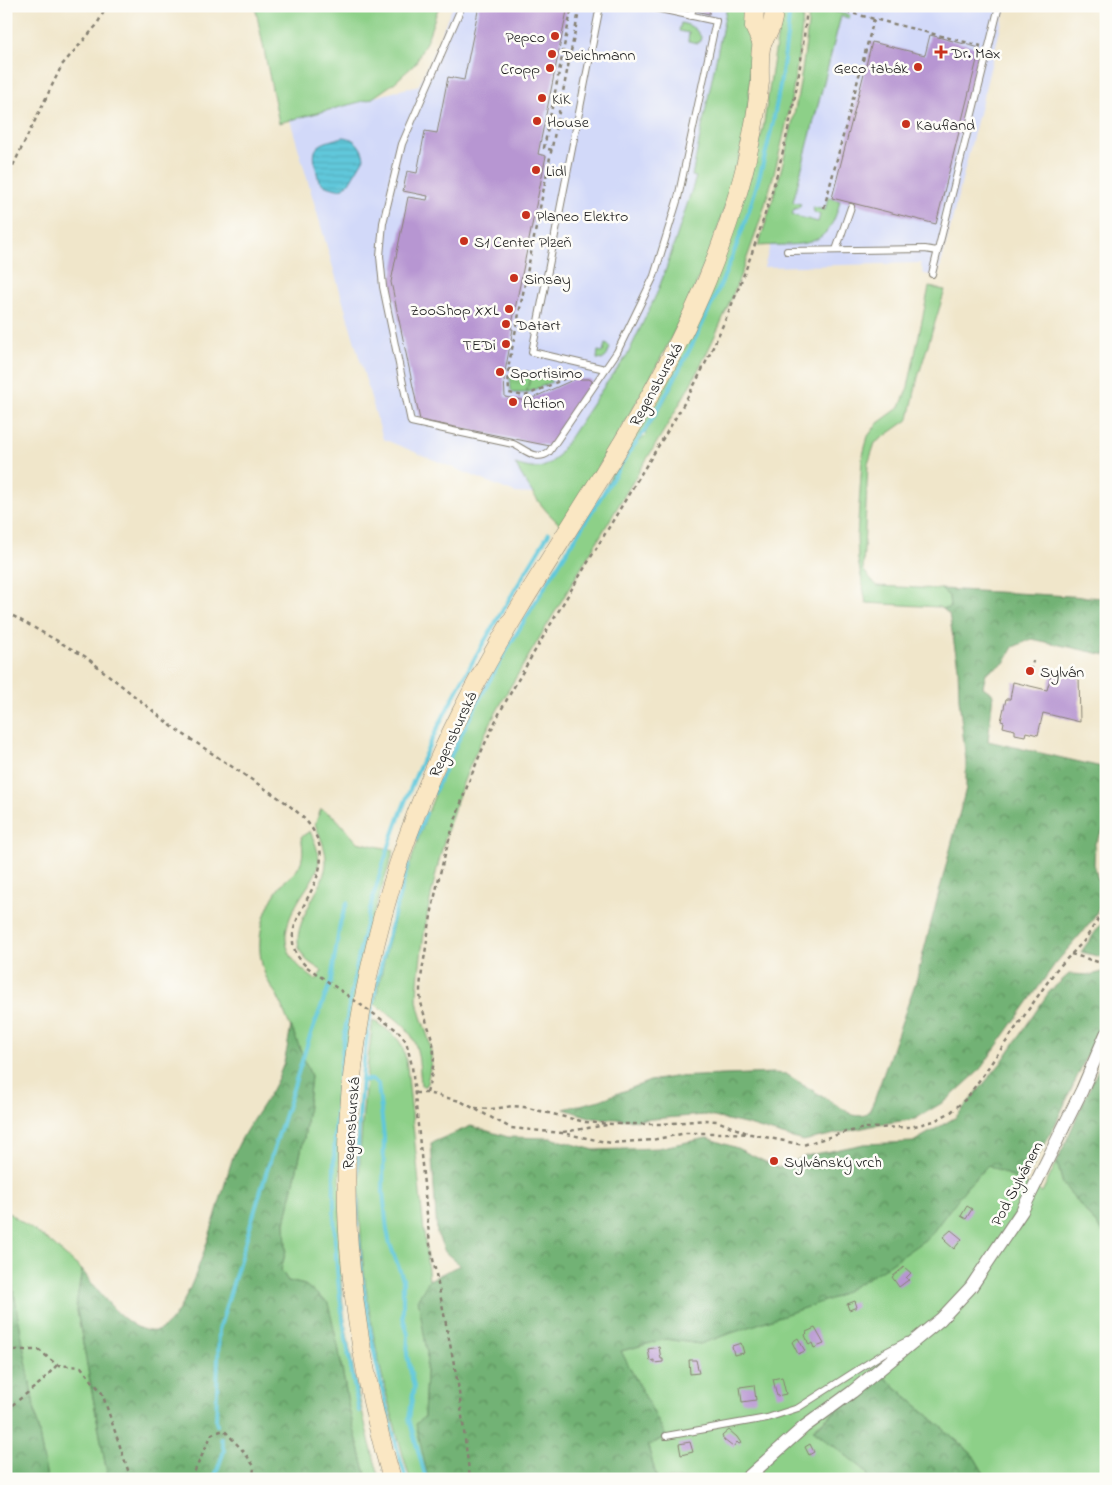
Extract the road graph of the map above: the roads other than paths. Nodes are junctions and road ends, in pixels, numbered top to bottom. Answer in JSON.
{"nodes":[{"id":1,"x":462,"y":6,"type":"edge"},
{"id":2,"x":600,"y":6,"type":"edge"},
{"id":3,"x":646,"y":6,"type":"edge"},
{"id":4,"x":693,"y":6,"type":"edge"},
{"id":5,"x":754,"y":6,"type":"edge"},
{"id":6,"x":774,"y":6,"type":"edge"},
{"id":7,"x":999,"y":6,"type":"edge"},
{"id":8,"x":691,"y":16,"type":"junction"},
{"id":9,"x":762,"y":44,"type":"junction"},
{"id":10,"x":851,"y":207,"type":"dead end"},
{"id":11,"x":836,"y":250,"type":"junction"},
{"id":12,"x":787,"y":251,"type":"dead end"},
{"id":13,"x":937,"y":251,"type":"junction"},
{"id":14,"x":932,"y":274,"type":"dead end"},
{"id":15,"x":606,"y":369,"type":"junction"},
{"id":16,"x":1106,"y":1034,"type":"edge"},
{"id":17,"x":928,"y":1330,"type":"junction"},
{"id":18,"x":666,"y":1436,"type":"dead end"},
{"id":19,"x":392,"y":1479,"type":"edge"},
{"id":20,"x":746,"y":1479,"type":"edge"}],
"edges":[{"from":1,"to":15,"type":"lane"},
{"from":2,"to":15,"type":"lane"},
{"from":3,"to":8,"type":"lane"},
{"from":4,"to":8,"type":"lane"},
{"from":5,"to":9,"type":"main road","name":"Regensburská"},
{"from":6,"to":9,"type":"main road","name":"Regensburská"},
{"from":7,"to":13,"type":"lane"},
{"from":8,"to":15,"type":"lane"},
{"from":9,"to":19,"type":"main road","name":"Regensburská"},
{"from":10,"to":11,"type":"lane"},
{"from":11,"to":12,"type":"lane"},
{"from":11,"to":13,"type":"lane"},
{"from":13,"to":14,"type":"lane"},
{"from":16,"to":17,"type":"street","name":"Pod Sylvánem"},
{"from":17,"to":18,"type":"lane","name":"Pod Sylvánem"},
{"from":17,"to":20,"type":"street","name":"Pod Sylvánem"}]}
